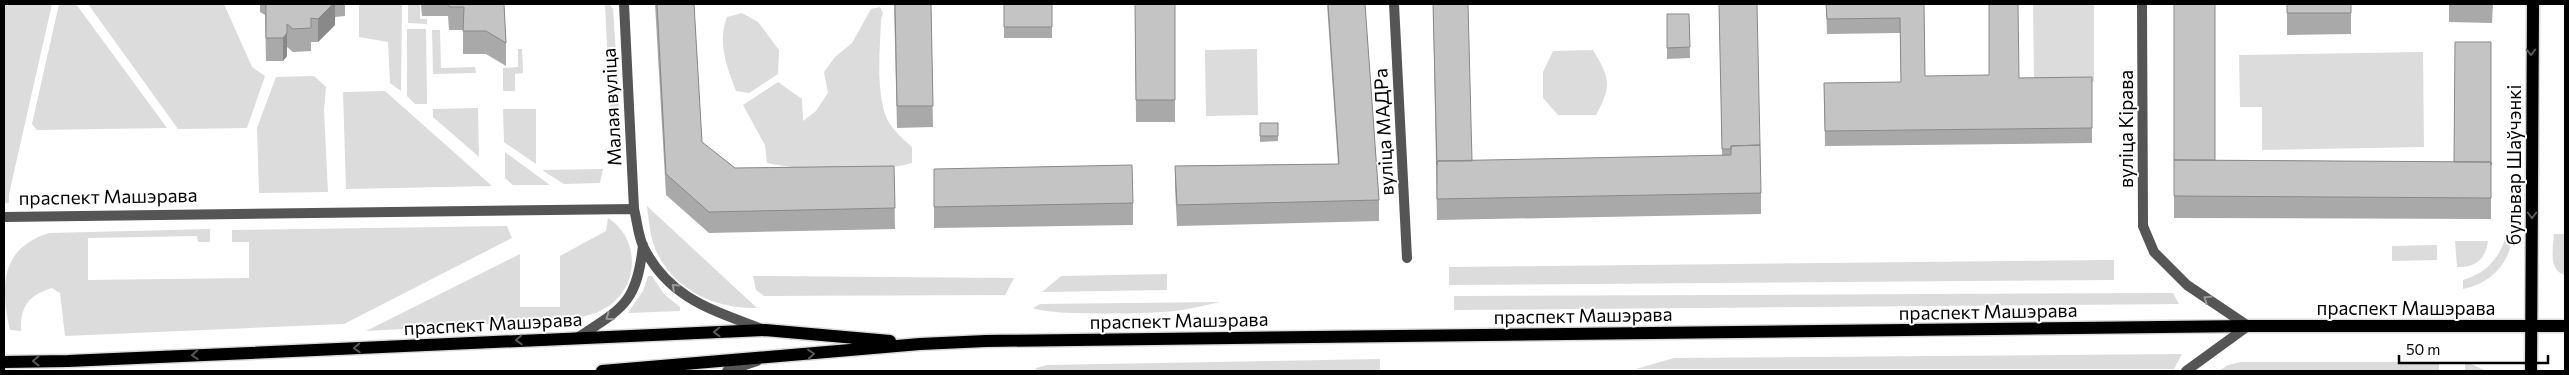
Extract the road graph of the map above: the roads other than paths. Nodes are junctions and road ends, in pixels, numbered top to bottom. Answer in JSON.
{"nodes":[{"id":1,"x":624,"y":4,"type":"edge"},
{"id":2,"x":1394,"y":4,"type":"edge"},
{"id":3,"x":2142,"y":4,"type":"edge"},
{"id":4,"x":2533,"y":4,"type":"edge"},
{"id":5,"x":634,"y":208,"type":"junction"},
{"id":6,"x":4,"y":217,"type":"edge"},
{"id":7,"x":643,"y":245,"type":"junction"},
{"id":8,"x":1407,"y":258,"type":"dead end"},
{"id":9,"x":2248,"y":326,"type":"junction"},
{"id":10,"x":2530,"y":326,"type":"junction"},
{"id":11,"x":2565,"y":326,"type":"edge"},
{"id":12,"x":765,"y":330,"type":"junction"},
{"id":13,"x":577,"y":338,"type":"junction"},
{"id":14,"x":920,"y":344,"type":"junction"},
{"id":15,"x":763,"y":359,"type":"junction"},
{"id":16,"x":4,"y":362,"type":"edge"},
{"id":17,"x":602,"y":371,"type":"edge"},
{"id":18,"x":727,"y":371,"type":"edge"},
{"id":19,"x":2186,"y":371,"type":"edge"},
{"id":20,"x":2531,"y":371,"type":"edge"}],
"edges":[{"from":1,"to":5,"type":"street","name":"Малая вуліца"},
{"from":2,"to":8,"type":"street","name":"вуліца МАДРа"},
{"from":9,"to":3,"type":"street","name":"вуліца Кірава","one_way":true},
{"from":4,"to":10,"type":"main road","name":"бульвар Шаўчэнкі","one_way":true},
{"from":5,"to":6,"type":"street","name":"праспект Машэрава"},
{"from":5,"to":7,"type":"street","name":"Малая вуліца"},
{"from":12,"to":7,"type":"street","one_way":true},
{"from":7,"to":13,"type":"street","one_way":true},
{"from":9,"to":10,"type":"main road","name":"праспект Машэрава"},
{"from":9,"to":14,"type":"main road","name":"праспект Машэрава"},
{"from":9,"to":19,"type":"street"},
{"from":10,"to":11,"type":"main road","name":"праспект Машэрава"},
{"from":10,"to":20,"type":"main road","name":"бульвар Шаўчэнкі"},
{"from":12,"to":13,"type":"main road","name":"праспект Машэрава","one_way":true},
{"from":12,"to":14,"type":"main road","name":"праспект Машэрава"},
{"from":13,"to":16,"type":"main road","name":"праспект Машэрава","one_way":true},
{"from":15,"to":14,"type":"main road","name":"праспект Машэрава","one_way":true},
{"from":15,"to":17,"type":"main road","name":"праспект Машэрава"},
{"from":15,"to":18,"type":"street"}]}
